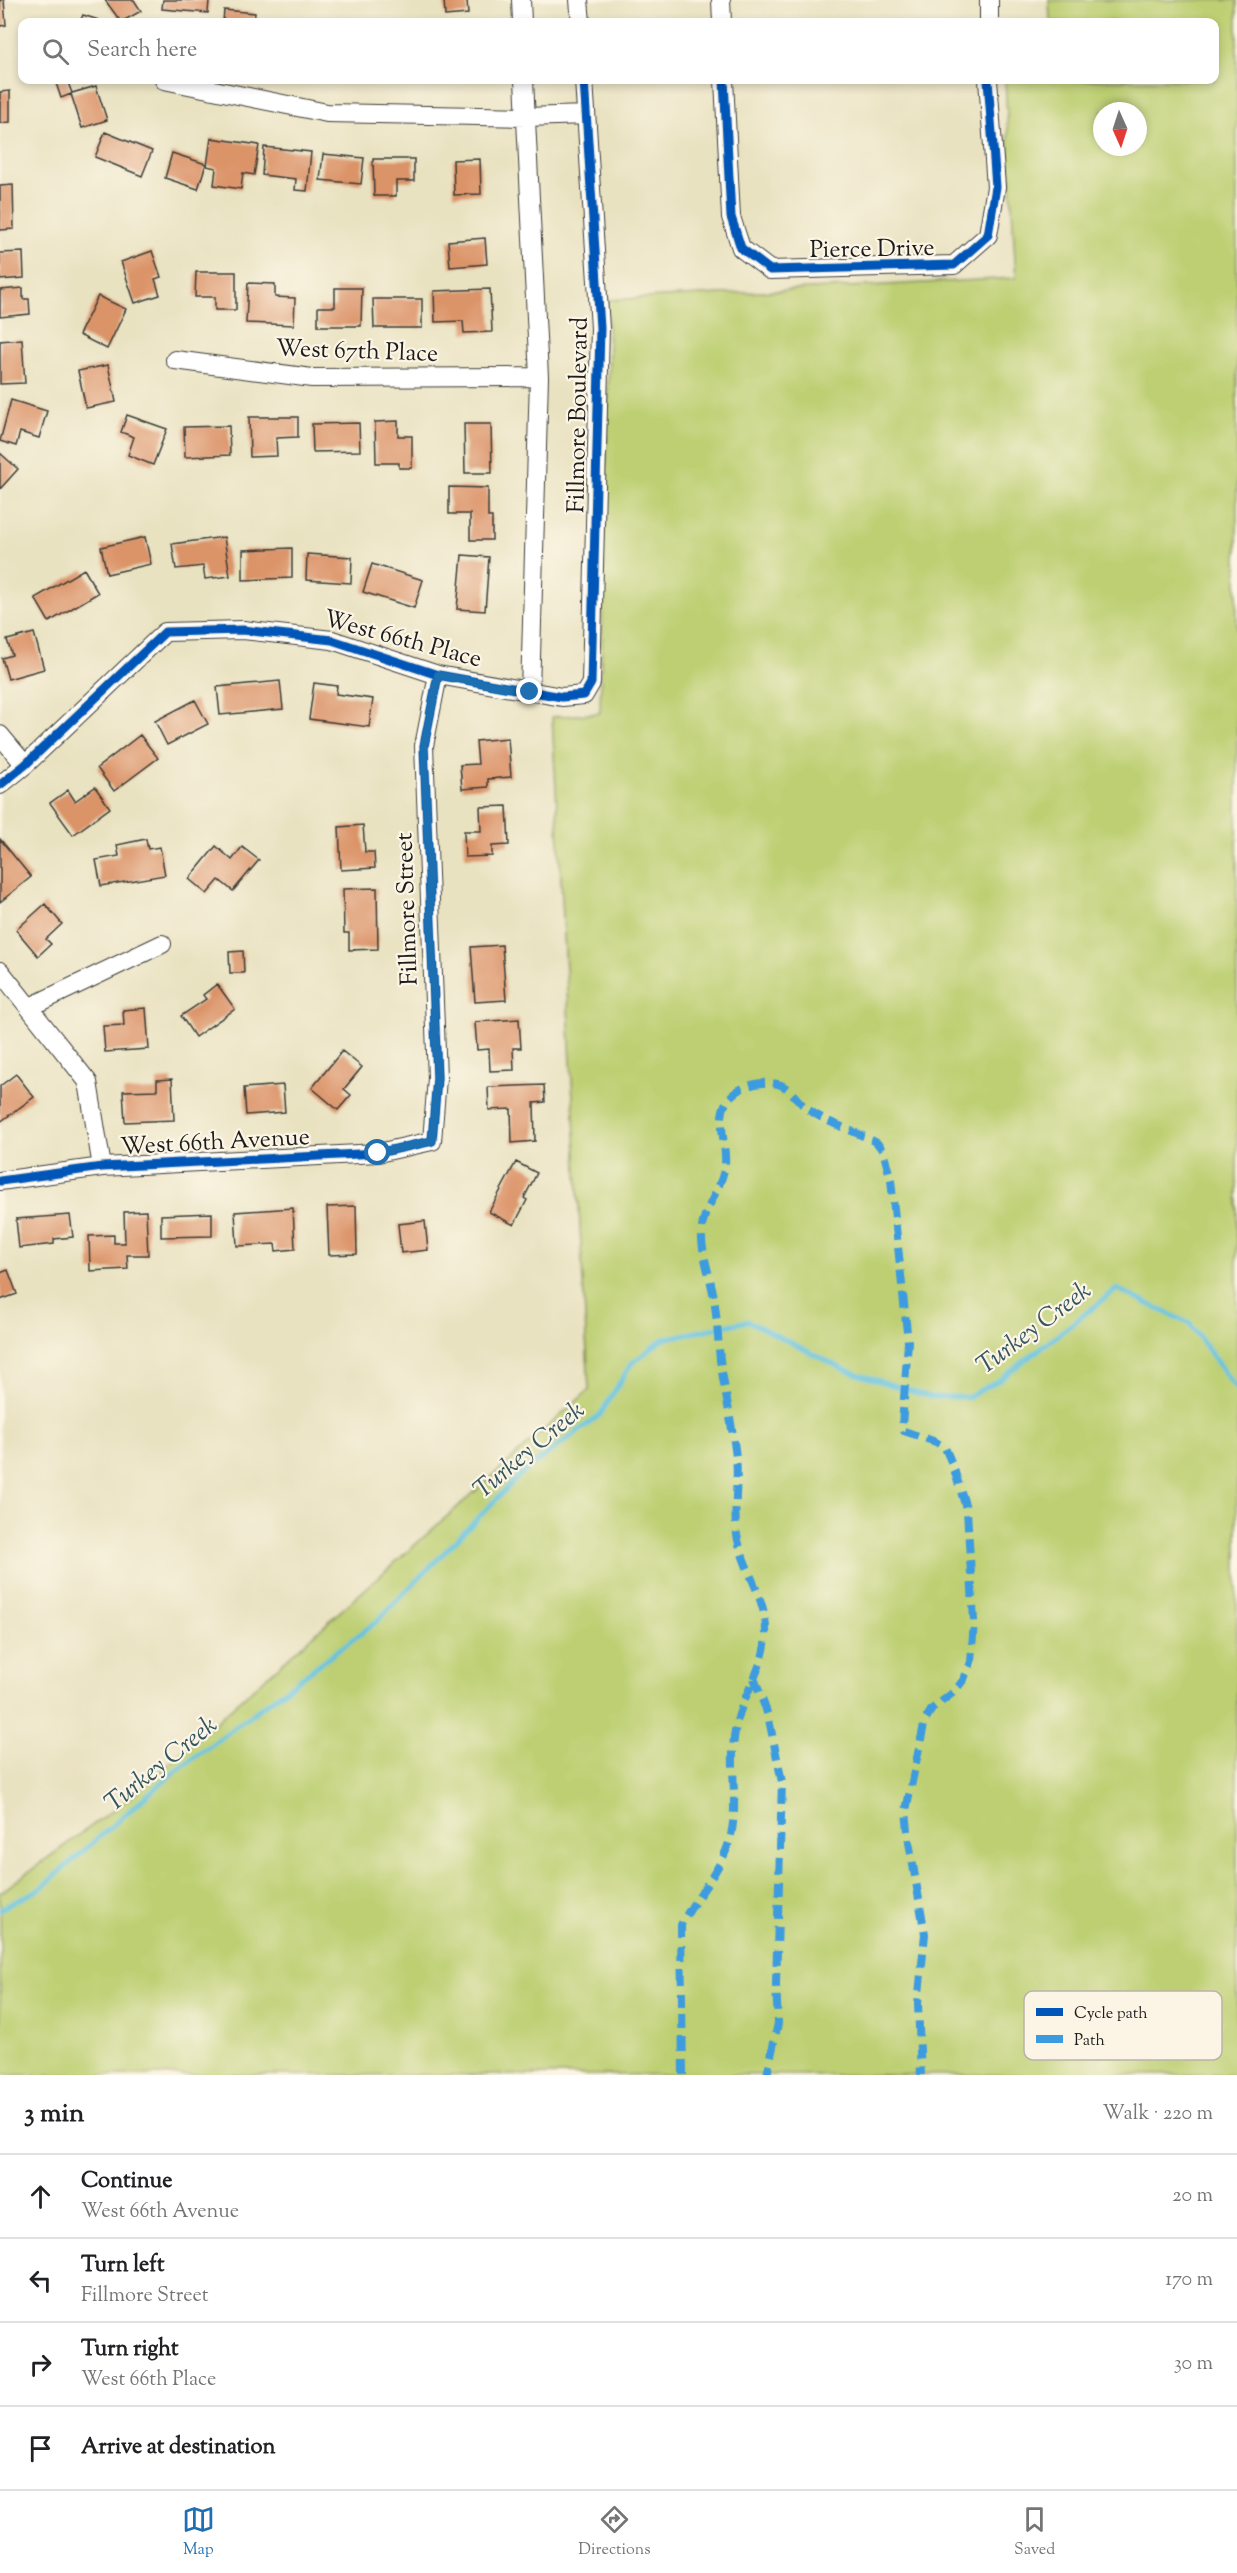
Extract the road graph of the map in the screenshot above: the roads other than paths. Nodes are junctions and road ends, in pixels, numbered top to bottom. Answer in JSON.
{"nodes":[{"id":1,"x":521,"y":0,"type":"edge"},
{"id":2,"x":579,"y":0,"type":"edge"},
{"id":3,"x":721,"y":0,"type":"edge"},
{"id":4,"x":989,"y":0,"type":"edge"},
{"id":5,"x":522,"y":18,"type":"edge"},
{"id":6,"x":581,"y":18,"type":"edge"},
{"id":7,"x":722,"y":18,"type":"edge"},
{"id":8,"x":989,"y":18,"type":"edge"},
{"id":9,"x":184,"y":84,"type":"edge"},
{"id":10,"x":524,"y":84,"type":"edge"},
{"id":11,"x":584,"y":84,"type":"edge"},
{"id":12,"x":724,"y":84,"type":"edge"},
{"id":13,"x":988,"y":84,"type":"edge"},
{"id":14,"x":586,"y":115,"type":"junction"},
{"id":15,"x":526,"y":117,"type":"junction"},
{"id":16,"x":174,"y":360,"type":"dead end"},
{"id":17,"x":538,"y":377,"type":"junction"},
{"id":18,"x":438,"y":675,"type":"junction"},
{"id":19,"x":530,"y":692,"type":"junction"},
{"id":20,"x":0,"y":735,"type":"edge"},
{"id":21,"x":25,"y":765,"type":"junction"},
{"id":22,"x":0,"y":785,"type":"edge"},
{"id":23,"x":162,"y":944,"type":"dead end"},
{"id":24,"x":0,"y":971,"type":"edge"},
{"id":25,"x":30,"y":1006,"type":"junction"},
{"id":26,"x":432,"y":1141,"type":"joint"},
{"id":27,"x":102,"y":1167,"type":"junction"},
{"id":28,"x":0,"y":1181,"type":"edge"}],
"edges":[{"from":1,"to":5,"type":"street"},
{"from":2,"to":6,"type":"street"},
{"from":3,"to":7,"type":"street"},
{"from":4,"to":8,"type":"street"},
{"from":9,"to":15,"type":"street"},
{"from":10,"to":15,"type":"street","name":"Fillmore Boulevard"},
{"from":11,"to":14,"type":"street","name":"Fillmore Boulevard"},
{"from":12,"to":13,"type":"street","name":"Pierce Drive"},
{"from":14,"to":15,"type":"street"},
{"from":14,"to":19,"type":"street","name":"Fillmore Boulevard"},
{"from":15,"to":17,"type":"street","name":"Fillmore Boulevard"},
{"from":16,"to":17,"type":"street","name":"West 67th Place"},
{"from":17,"to":19,"type":"street","name":"Fillmore Boulevard"},
{"from":18,"to":19,"type":"street","name":"West 66th Place"},
{"from":18,"to":21,"type":"street","name":"West 66th Place"},
{"from":18,"to":26,"type":"street","name":"Fillmore Street"},
{"from":20,"to":21,"type":"street"},
{"from":21,"to":22,"type":"street","name":"West 66th Place"},
{"from":23,"to":25,"type":"street"},
{"from":24,"to":25,"type":"street"},
{"from":25,"to":27,"type":"street"},
{"from":26,"to":27,"type":"street","name":"West 66th Avenue"},
{"from":27,"to":28,"type":"street","name":"West 66th Avenue"}]}
